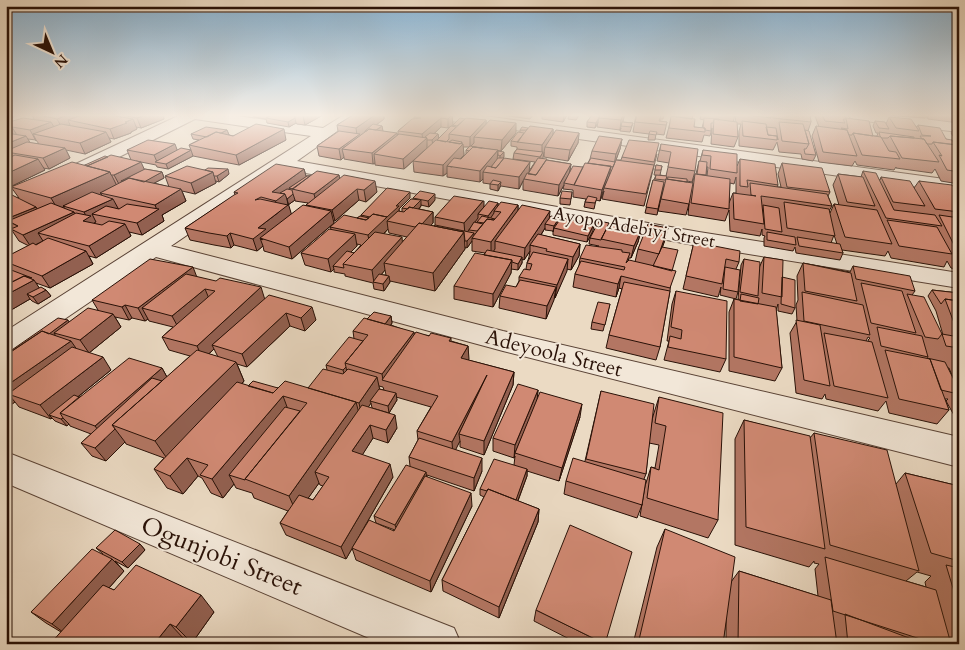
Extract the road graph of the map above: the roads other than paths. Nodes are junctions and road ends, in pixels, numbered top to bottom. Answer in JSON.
{"nodes":[{"id":1,"x":129,"y":145,"type":"edge"},
{"id":2,"x":306,"y":145,"type":"edge"},
{"id":3,"x":658,"y":145,"type":"edge"},
{"id":4,"x":280,"y":163,"type":"junction"},
{"id":5,"x":58,"y":180,"type":"edge"},
{"id":6,"x":959,"y":188,"type":"edge"},
{"id":7,"x":150,"y":248,"type":"junction"},
{"id":8,"x":959,"y":281,"type":"edge"},
{"id":9,"x":6,"y":345,"type":"edge"},
{"id":10,"x":959,"y":452,"type":"edge"},
{"id":11,"x":6,"y":467,"type":"edge"},
{"id":12,"x":438,"y":644,"type":"edge"}],
"edges":[{"from":1,"to":5,"type":"street"},
{"from":2,"to":4,"type":"street"},
{"from":3,"to":6,"type":"street"},
{"from":4,"to":7,"type":"street"},
{"from":4,"to":8,"type":"street","name":"Ayopo Adebiyi Street"},
{"from":7,"to":9,"type":"street"},
{"from":7,"to":10,"type":"street","name":"Adeyoola Street"},
{"from":11,"to":12,"type":"street","name":"Ogunjobi Street"}]}
